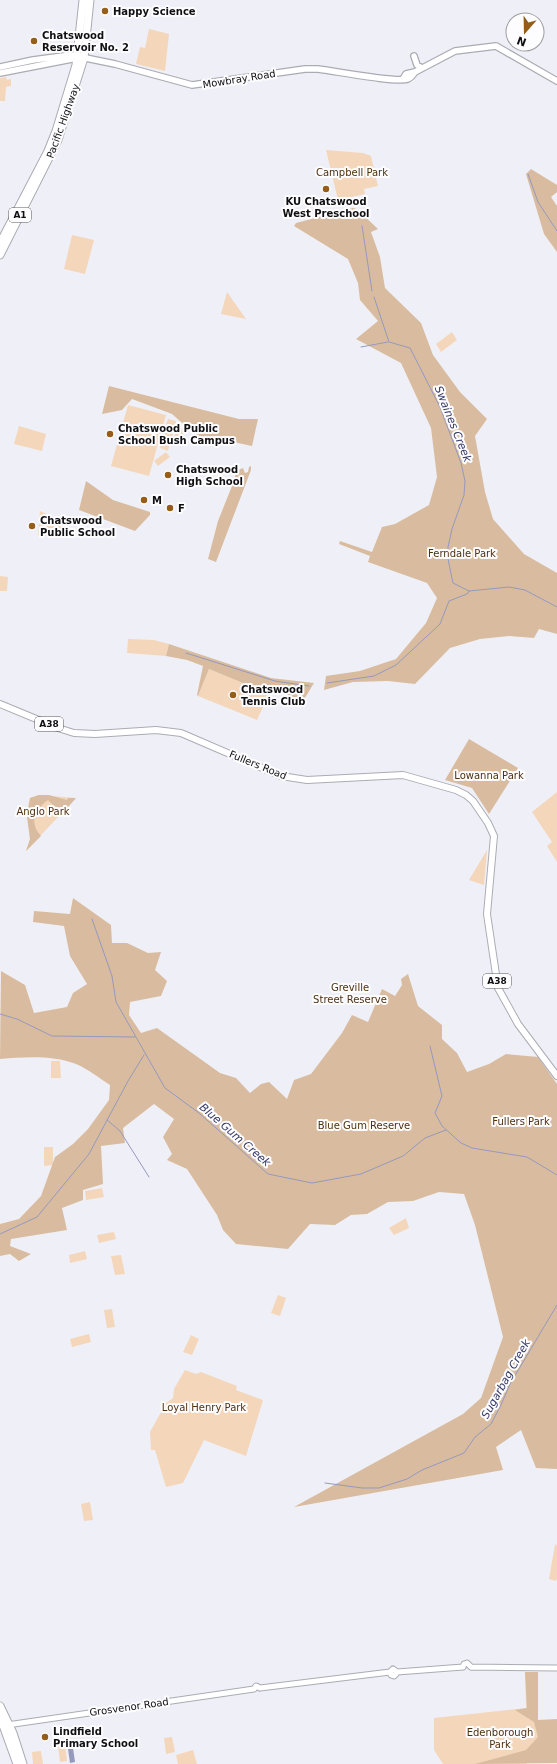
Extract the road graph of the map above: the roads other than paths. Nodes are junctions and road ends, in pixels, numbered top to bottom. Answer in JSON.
{"nodes":[{"id":1,"x":83,"y":0,"type":"edge"},
{"id":2,"x":90,"y":0,"type":"edge"},
{"id":3,"x":414,"y":56,"type":"dead end"},
{"id":4,"x":81,"y":58,"type":"junction"},
{"id":5,"x":0,"y":67,"type":"edge"},
{"id":6,"x":422,"y":68,"type":"junction"},
{"id":7,"x":0,"y":73,"type":"edge"},
{"id":8,"x":557,"y":81,"type":"edge"},
{"id":9,"x":0,"y":243,"type":"edge"},
{"id":10,"x":0,"y":256,"type":"edge"},
{"id":11,"x":0,"y":704,"type":"edge"},
{"id":12,"x":557,"y":1076,"type":"edge"},
{"id":13,"x":557,"y":1668,"type":"edge"},
{"id":14,"x":0,"y":1706,"type":"edge"},
{"id":15,"x":0,"y":1717,"type":"edge"},
{"id":16,"x":7,"y":1725,"type":"junction"},
{"id":17,"x":17,"y":1764,"type":"edge"},
{"id":18,"x":23,"y":1764,"type":"edge"}],
"edges":[{"from":1,"to":4,"type":"highway","name":"Pacific Highway","number":"A1"},
{"from":2,"to":4,"type":"highway","name":"Pacific Highway","number":"A1"},
{"from":3,"to":6,"type":"main road"},
{"from":4,"to":5,"type":"main road","name":"Mowbray Road"},
{"from":4,"to":6,"type":"main road","name":"Mowbray Road"},
{"from":4,"to":7,"type":"main road","name":"Mowbray Road"},
{"from":4,"to":9,"type":"highway","name":"Pacific Highway","number":"A1"},
{"from":4,"to":10,"type":"highway","name":"Pacific Highway","number":"A1"},
{"from":6,"to":8,"type":"main road","name":"Mowbray Road"},
{"from":11,"to":12,"type":"main road","name":"Fullers Road","number":"A38"},
{"from":13,"to":16,"type":"street","name":"Grosvenor Road"},
{"from":14,"to":16,"type":"highway"},
{"from":15,"to":16,"type":"highway"},
{"from":16,"to":17,"type":"highway"},
{"from":16,"to":18,"type":"highway"}]}
